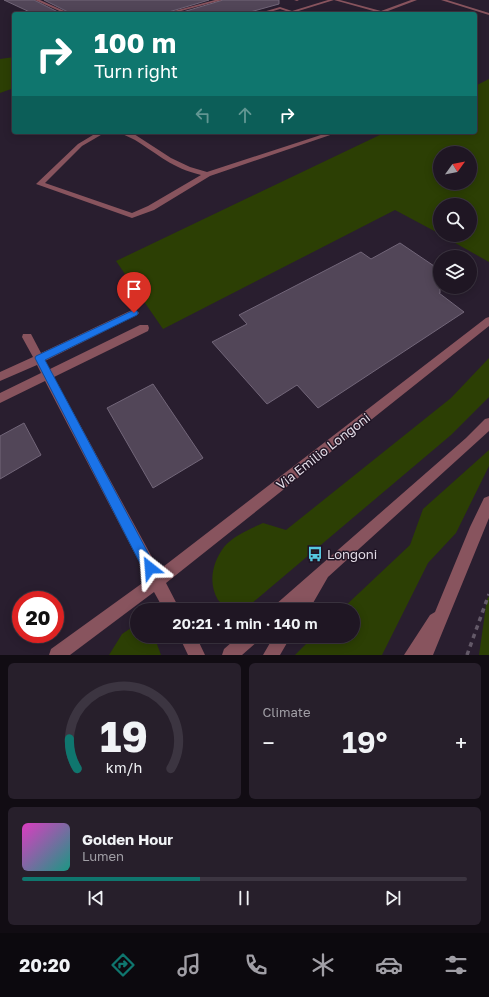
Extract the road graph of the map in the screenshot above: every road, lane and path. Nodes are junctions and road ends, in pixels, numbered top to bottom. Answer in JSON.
{"nodes":[{"id":1,"x":37,"y":0,"type":"edge"},
{"id":2,"x":220,"y":0,"type":"edge"},
{"id":3,"x":332,"y":0,"type":"edge"},
{"id":4,"x":336,"y":0,"type":"edge"},
{"id":5,"x":396,"y":0,"type":"edge"},
{"id":6,"x":415,"y":0,"type":"edge"},
{"id":7,"x":443,"y":0,"type":"edge"},
{"id":8,"x":407,"y":3,"type":"junction"},
{"id":9,"x":64,"y":12,"type":"edge"},
{"id":10,"x":173,"y":12,"type":"edge"},
{"id":11,"x":265,"y":12,"type":"edge"},
{"id":12,"x":292,"y":12,"type":"edge"},
{"id":13,"x":292,"y":12,"type":"edge"},
{"id":14,"x":381,"y":12,"type":"joint"},
{"id":15,"x":489,"y":14,"type":"edge"},
{"id":16,"x":99,"y":134,"type":"edge"},
{"id":17,"x":133,"y":134,"type":"edge"},
{"id":18,"x":330,"y":134,"type":"edge"},
{"id":19,"x":207,"y":174,"type":"junction"},
{"id":20,"x":134,"y":313,"type":"dead end"},
{"id":21,"x":489,"y":321,"type":"edge"},
{"id":22,"x":144,"y":328,"type":"dead end"},
{"id":23,"x":27,"y":337,"type":"dead end"},
{"id":24,"x":39,"y":358,"type":"junction"},
{"id":25,"x":48,"y":375,"type":"junction"},
{"id":26,"x":0,"y":377,"type":"edge"},
{"id":27,"x":0,"y":398,"type":"edge"},
{"id":28,"x":489,"y":422,"type":"edge"},
{"id":29,"x":489,"y":503,"type":"edge"},
{"id":30,"x":329,"y":566,"type":"junction"},
{"id":31,"x":157,"y":581,"type":"junction"},
{"id":32,"x":489,"y":594,"type":"edge"},
{"id":33,"x":449,"y":598,"type":"junction"},
{"id":34,"x":168,"y":603,"type":"edge"},
{"id":35,"x":288,"y":603,"type":"edge"},
{"id":36,"x":305,"y":603,"type":"edge"},
{"id":37,"x":191,"y":643,"type":"edge"},
{"id":38,"x":243,"y":643,"type":"edge"},
{"id":39,"x":279,"y":643,"type":"edge"},
{"id":40,"x":57,"y":655,"type":"edge"},
{"id":41,"x":197,"y":655,"type":"edge"},
{"id":42,"x":230,"y":655,"type":"edge"},
{"id":43,"x":271,"y":655,"type":"edge"},
{"id":44,"x":412,"y":655,"type":"edge"},
{"id":45,"x":425,"y":655,"type":"edge"},
{"id":46,"x":467,"y":655,"type":"edge"}],
"edges":[{"from":1,"to":9,"type":"street"},
{"from":2,"to":10,"type":"street"},
{"from":3,"to":13,"type":"street"},
{"from":4,"to":14,"type":"street"},
{"from":5,"to":8,"type":"street"},
{"from":6,"to":8,"type":"street"},
{"from":7,"to":15,"type":"street"},
{"from":8,"to":14,"type":"street"},
{"from":11,"to":12,"type":"street"},
{"from":16,"to":19,"type":"street"},
{"from":17,"to":19,"type":"street"},
{"from":18,"to":19,"type":"street"},
{"from":20,"to":24,"type":"street"},
{"from":21,"to":31,"type":"street","name":"Via Emilio Longoni"},
{"from":22,"to":25,"type":"street"},
{"from":23,"to":24,"type":"street"},
{"from":24,"to":25,"type":"street"},
{"from":24,"to":26,"type":"street"},
{"from":25,"to":27,"type":"street"},
{"from":25,"to":31,"type":"street"},
{"from":28,"to":30,"type":"street"},
{"from":29,"to":33,"type":"street"},
{"from":30,"to":35,"type":"street"},
{"from":30,"to":36,"type":"street"},
{"from":31,"to":34,"type":"street"},
{"from":31,"to":40,"type":"street","name":"Via Emilio Longoni"},
{"from":32,"to":46,"type":"path"},
{"from":33,"to":44,"type":"street"},
{"from":33,"to":45,"type":"street"},
{"from":37,"to":41,"type":"street"},
{"from":38,"to":42,"type":"street"},
{"from":39,"to":43,"type":"street"}]}
